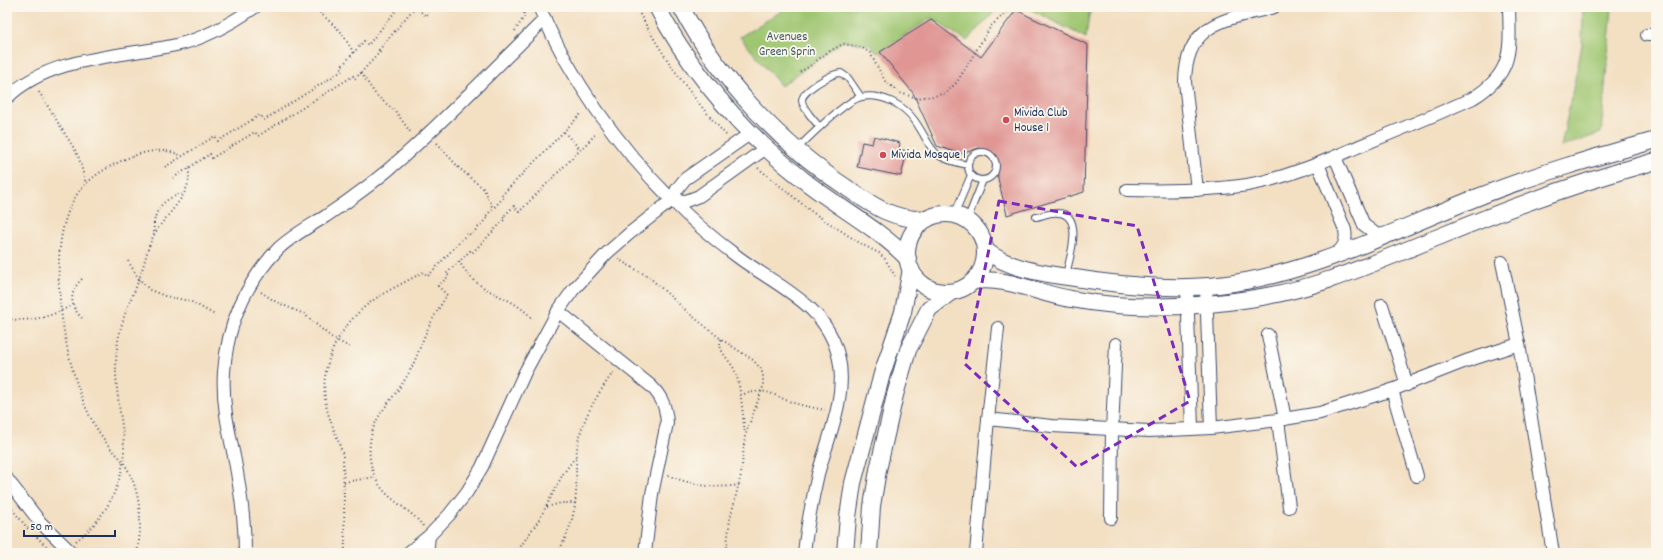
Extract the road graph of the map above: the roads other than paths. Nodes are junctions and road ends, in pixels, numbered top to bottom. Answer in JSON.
{"nodes":[{"id":1,"x":255,"y":7,"type":"edge"},
{"id":2,"x":539,"y":7,"type":"edge"},
{"id":3,"x":657,"y":7,"type":"edge"},
{"id":4,"x":680,"y":7,"type":"edge"},
{"id":5,"x":1274,"y":7,"type":"edge"},
{"id":6,"x":1509,"y":7,"type":"edge"},
{"id":7,"x":545,"y":19,"type":"junction"},
{"id":8,"x":862,"y":97,"type":"junction"},
{"id":9,"x":7,"y":98,"type":"edge"},
{"id":10,"x":820,"y":127,"type":"junction"},
{"id":11,"x":751,"y":133,"type":"junction"},
{"id":12,"x":1656,"y":140,"type":"edge"},
{"id":13,"x":766,"y":148,"type":"junction"},
{"id":14,"x":796,"y":149,"type":"junction"},
{"id":15,"x":1335,"y":157,"type":"junction"},
{"id":16,"x":1656,"y":161,"type":"edge"},
{"id":17,"x":1318,"y":164,"type":"junction"},
{"id":18,"x":968,"y":165,"type":"junction"},
{"id":19,"x":971,"y":175,"type":"junction"},
{"id":20,"x":982,"y":180,"type":"junction"},
{"id":21,"x":1127,"y":190,"type":"dead end"},
{"id":22,"x":1197,"y":190,"type":"junction"},
{"id":23,"x":672,"y":200,"type":"junction"},
{"id":24,"x":1036,"y":217,"type":"dead end"},
{"id":25,"x":961,"y":218,"type":"junction"},
{"id":26,"x":927,"y":219,"type":"junction"},
{"id":27,"x":1391,"y":234,"type":"junction"},
{"id":28,"x":985,"y":250,"type":"junction"},
{"id":29,"x":1330,"y":257,"type":"junction"},
{"id":30,"x":1502,"y":262,"type":"dead end"},
{"id":31,"x":909,"y":264,"type":"junction"},
{"id":32,"x":1066,"y":277,"type":"junction"},
{"id":33,"x":974,"y":282,"type":"junction"},
{"id":34,"x":1206,"y":285,"type":"junction"},
{"id":35,"x":1187,"y":286,"type":"junction"},
{"id":36,"x":951,"y":292,"type":"junction"},
{"id":37,"x":1206,"y":304,"type":"junction"},
{"id":38,"x":1382,"y":305,"type":"dead end"},
{"id":39,"x":1188,"y":306,"type":"junction"},
{"id":40,"x":558,"y":311,"type":"junction"},
{"id":41,"x":998,"y":328,"type":"dead end"},
{"id":42,"x":1268,"y":335,"type":"dead end"},
{"id":43,"x":1116,"y":344,"type":"dead end"},
{"id":44,"x":1519,"y":344,"type":"junction"},
{"id":45,"x":1406,"y":385,"type":"junction"},
{"id":46,"x":1392,"y":390,"type":"junction"},
{"id":47,"x":988,"y":419,"type":"junction"},
{"id":48,"x":1282,"y":420,"type":"junction"},
{"id":49,"x":1211,"y":428,"type":"junction"},
{"id":50,"x":1112,"y":430,"type":"junction"},
{"id":51,"x":1192,"y":430,"type":"junction"},
{"id":52,"x":1417,"y":476,"type":"dead end"},
{"id":53,"x":7,"y":479,"type":"edge"},
{"id":54,"x":1289,"y":507,"type":"dead end"},
{"id":55,"x":1111,"y":518,"type":"dead end"},
{"id":56,"x":429,"y":536,"type":"junction"},
{"id":57,"x":68,"y":550,"type":"edge"},
{"id":58,"x":245,"y":553,"type":"edge"},
{"id":59,"x":408,"y":553,"type":"edge"},
{"id":60,"x":428,"y":553,"type":"edge"},
{"id":61,"x":645,"y":553,"type":"edge"},
{"id":62,"x":804,"y":553,"type":"edge"},
{"id":63,"x":845,"y":553,"type":"edge"},
{"id":64,"x":868,"y":553,"type":"edge"},
{"id":65,"x":976,"y":553,"type":"edge"},
{"id":66,"x":1553,"y":553,"type":"edge"}],
"edges":[{"from":1,"to":9,"type":"street"},
{"from":2,"to":7,"type":"street"},
{"from":3,"to":11,"type":"street"},
{"from":4,"to":14,"type":"street"},
{"from":5,"to":22,"type":"street"},
{"from":6,"to":15,"type":"street"},
{"from":7,"to":23,"type":"street"},
{"from":7,"to":58,"type":"street"},
{"from":8,"to":10,"type":"lane"},
{"from":8,"to":10,"type":"lane"},
{"from":8,"to":18,"type":"lane"},
{"from":10,"to":14,"type":"lane"},
{"from":11,"to":13,"type":"street"},
{"from":11,"to":23,"type":"street"},
{"from":12,"to":27,"type":"street"},
{"from":13,"to":23,"type":"street"},
{"from":13,"to":31,"type":"street"},
{"from":14,"to":26,"type":"street"},
{"from":15,"to":17,"type":"street"},
{"from":15,"to":27,"type":"street"},
{"from":16,"to":37,"type":"street"},
{"from":17,"to":22,"type":"street"},
{"from":17,"to":29,"type":"street"},
{"from":18,"to":19,"type":"lane"},
{"from":18,"to":20,"type":"lane"},
{"from":19,"to":20,"type":"lane"},
{"from":19,"to":25,"type":"lane"},
{"from":20,"to":25,"type":"lane"},
{"from":21,"to":22,"type":"street"},
{"from":23,"to":40,"type":"street"},
{"from":23,"to":62,"type":"street"},
{"from":24,"to":32,"type":"lane"},
{"from":25,"to":26,"type":"street"},
{"from":25,"to":28,"type":"street"},
{"from":26,"to":31,"type":"street"},
{"from":27,"to":29,"type":"street"},
{"from":28,"to":32,"type":"street"},
{"from":28,"to":33,"type":"street"},
{"from":29,"to":34,"type":"street"},
{"from":30,"to":44,"type":"street"},
{"from":31,"to":36,"type":"street"},
{"from":31,"to":63,"type":"street"},
{"from":32,"to":35,"type":"street"},
{"from":33,"to":36,"type":"street"},
{"from":33,"to":39,"type":"street"},
{"from":34,"to":35,"type":"street"},
{"from":34,"to":37,"type":"street"},
{"from":35,"to":39,"type":"street"},
{"from":36,"to":64,"type":"street"},
{"from":37,"to":39,"type":"street"},
{"from":37,"to":49,"type":"street"},
{"from":38,"to":45,"type":"street"},
{"from":39,"to":51,"type":"street"},
{"from":40,"to":56,"type":"street"},
{"from":40,"to":61,"type":"street"},
{"from":41,"to":47,"type":"street"},
{"from":42,"to":48,"type":"street"},
{"from":43,"to":50,"type":"street"},
{"from":44,"to":45,"type":"street"},
{"from":44,"to":66,"type":"street"},
{"from":45,"to":46,"type":"street"},
{"from":46,"to":48,"type":"street"},
{"from":46,"to":52,"type":"street"},
{"from":47,"to":50,"type":"street"},
{"from":47,"to":65,"type":"street"},
{"from":48,"to":49,"type":"street"},
{"from":48,"to":54,"type":"street"},
{"from":49,"to":51,"type":"street"},
{"from":50,"to":51,"type":"street"},
{"from":50,"to":55,"type":"street"},
{"from":53,"to":57,"type":"street"},
{"from":56,"to":59,"type":"street"},
{"from":56,"to":60,"type":"street"}]}
